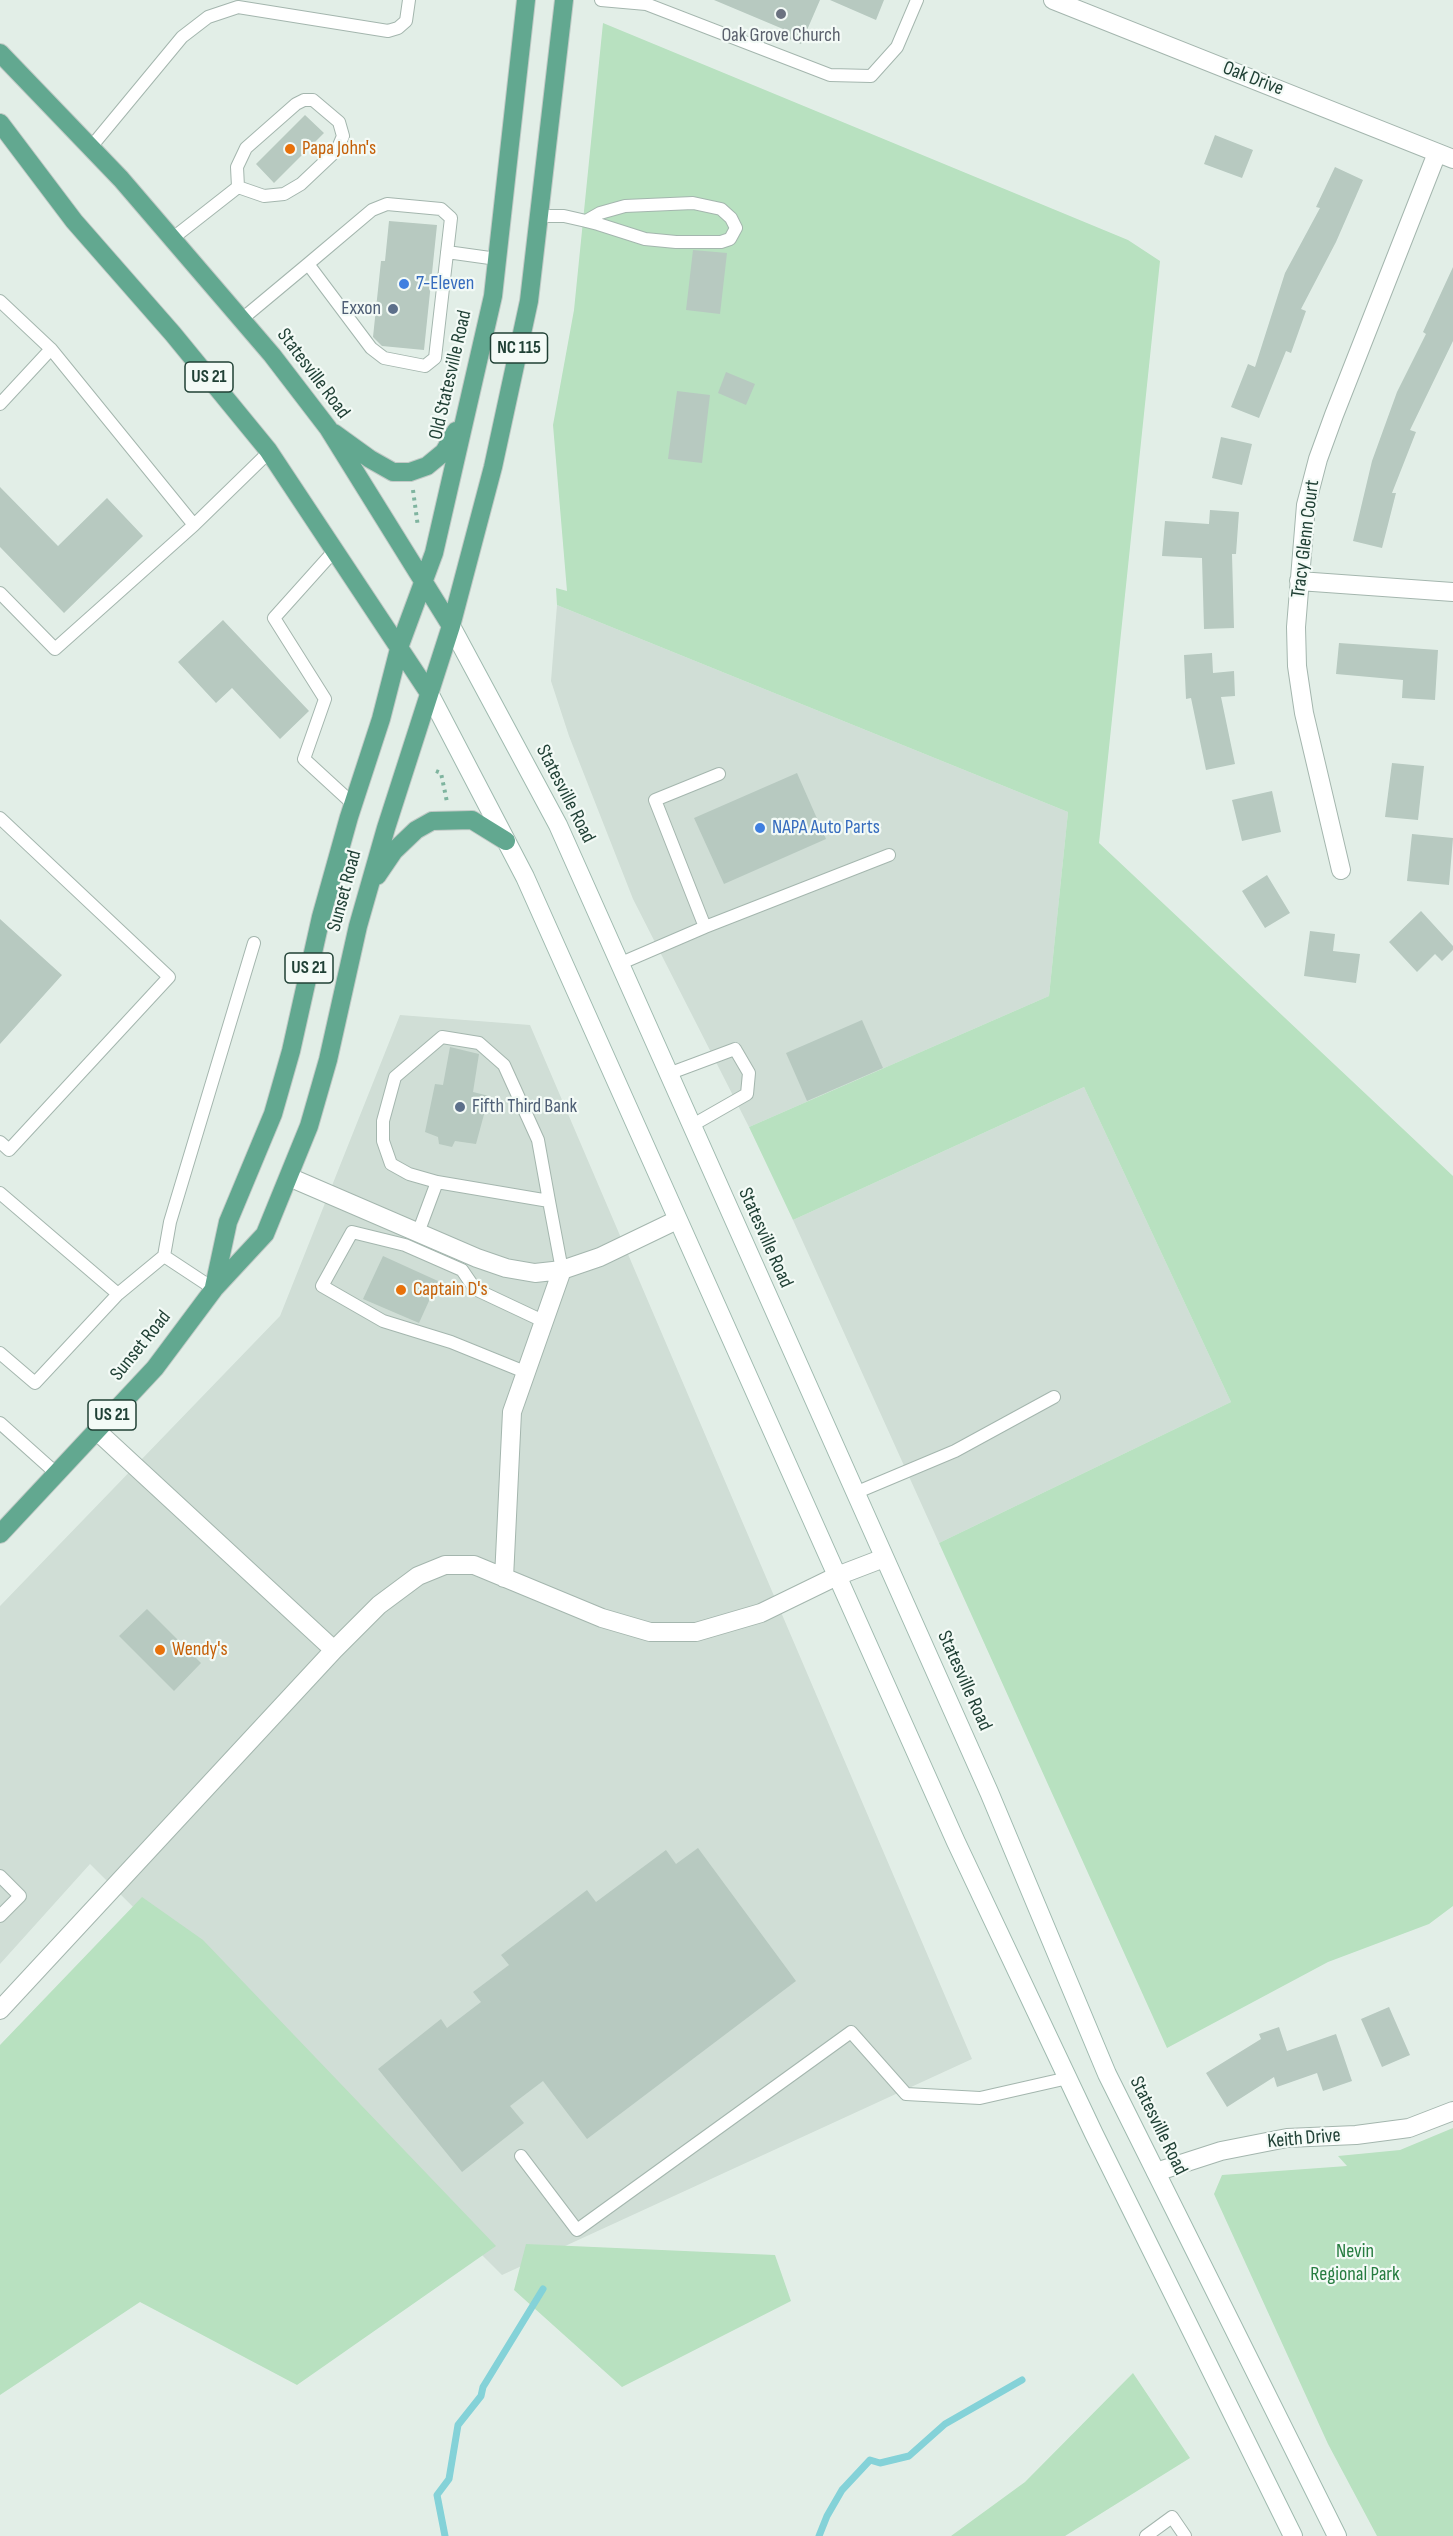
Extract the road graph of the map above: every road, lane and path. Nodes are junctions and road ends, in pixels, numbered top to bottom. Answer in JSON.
{"nodes":[{"id":1,"x":409,"y":0,"type":"edge"},
{"id":2,"x":526,"y":0,"type":"edge"},
{"id":3,"x":564,"y":0,"type":"edge"},
{"id":4,"x":601,"y":0,"type":"edge"},
{"id":5,"x":917,"y":0,"type":"edge"},
{"id":6,"x":1053,"y":0,"type":"edge"},
{"id":7,"x":0,"y":53,"type":"edge"},
{"id":8,"x":0,"y":123,"type":"edge"},
{"id":9,"x":91,"y":147,"type":"junction"},
{"id":10,"x":1445,"y":156,"type":"edge"},
{"id":11,"x":238,"y":187,"type":"junction"},
{"id":12,"x":539,"y":216,"type":"junction"},
{"id":13,"x":586,"y":221,"type":"junction"},
{"id":14,"x":173,"y":238,"type":"junction"},
{"id":15,"x":447,"y":252,"type":"junction"},
{"id":16,"x":497,"y":260,"type":"junction"},
{"id":17,"x":308,"y":264,"type":"junction"},
{"id":18,"x":0,"y":301,"type":"edge"},
{"id":19,"x":242,"y":320,"type":"junction"},
{"id":20,"x":51,"y":349,"type":"junction"},
{"id":21,"x":0,"y":404,"type":"edge"},
{"id":22,"x":466,"y":414,"type":"junction"},
{"id":23,"x":328,"y":428,"type":"junction"},
{"id":24,"x":269,"y":452,"type":"junction"},
{"id":25,"x":412,"y":482,"type":"dead end"},
{"id":26,"x":194,"y":525,"type":"junction"},
{"id":27,"x":413,"y":532,"type":"dead end"},
{"id":28,"x":335,"y":550,"type":"junction"},
{"id":29,"x":1299,"y":581,"type":"junction"},
{"id":30,"x":424,"y":585,"type":"junction"},
{"id":31,"x":1453,"y":592,"type":"edge"},
{"id":32,"x":0,"y":593,"type":"edge"},
{"id":33,"x":451,"y":626,"type":"junction"},
{"id":34,"x":400,"y":645,"type":"junction"},
{"id":35,"x":429,"y":693,"type":"junction"},
{"id":36,"x":446,"y":769,"type":"dead end"},
{"id":37,"x":719,"y":774,"type":"dead end"},
{"id":38,"x":353,"y":804,"type":"junction"},
{"id":39,"x":449,"y":809,"type":"dead end"},
{"id":40,"x":0,"y":818,"type":"edge"},
{"id":41,"x":506,"y":841,"type":"junction"},
{"id":42,"x":889,"y":855,"type":"dead end"},
{"id":43,"x":1341,"y":870,"type":"dead end"},
{"id":44,"x":368,"y":890,"type":"junction"},
{"id":45,"x":705,"y":927,"type":"junction"},
{"id":46,"x":254,"y":943,"type":"dead end"},
{"id":47,"x":619,"y":964,"type":"junction"},
{"id":48,"x":668,"y":1074,"type":"junction"},
{"id":49,"x":691,"y":1126,"type":"junction"},
{"id":50,"x":0,"y":1142,"type":"edge"},
{"id":51,"x":289,"y":1177,"type":"junction"},
{"id":52,"x":437,"y":1182,"type":"junction"},
{"id":53,"x":0,"y":1193,"type":"edge"},
{"id":54,"x":549,"y":1201,"type":"junction"},
{"id":55,"x":677,"y":1220,"type":"junction"},
{"id":56,"x":418,"y":1233,"type":"junction"},
{"id":57,"x":164,"y":1256,"type":"junction"},
{"id":58,"x":562,"y":1270,"type":"junction"},
{"id":59,"x":214,"y":1288,"type":"junction"},
{"id":60,"x":118,"y":1294,"type":"junction"},
{"id":61,"x":543,"y":1321,"type":"junction"},
{"id":62,"x":0,"y":1353,"type":"edge"},
{"id":63,"x":525,"y":1372,"type":"junction"},
{"id":64,"x":1054,"y":1397,"type":"dead end"},
{"id":65,"x":0,"y":1424,"type":"edge"},
{"id":66,"x":97,"y":1431,"type":"junction"},
{"id":67,"x":57,"y":1474,"type":"junction"},
{"id":68,"x":855,"y":1493,"type":"junction"},
{"id":69,"x":0,"y":1534,"type":"edge"},
{"id":70,"x":884,"y":1558,"type":"junction"},
{"id":71,"x":837,"y":1576,"type":"junction"},
{"id":72,"x":504,"y":1578,"type":"junction"},
{"id":73,"x":334,"y":1650,"type":"junction"},
{"id":74,"x":0,"y":1876,"type":"edge"},
{"id":75,"x":0,"y":1916,"type":"edge"},
{"id":76,"x":0,"y":2010,"type":"edge"},
{"id":77,"x":1068,"y":2078,"type":"junction"},
{"id":78,"x":1453,"y":2110,"type":"edge"},
{"id":79,"x":521,"y":2156,"type":"dead end"},
{"id":80,"x":1156,"y":2172,"type":"junction"},
{"id":81,"x":1146,"y":2536,"type":"edge"},
{"id":82,"x":1185,"y":2536,"type":"edge"},
{"id":83,"x":1293,"y":2536,"type":"edge"},
{"id":84,"x":1336,"y":2536,"type":"edge"}],
"edges":[{"from":1,"to":9,"type":"lane"},
{"from":2,"to":16,"type":"main road","name":"Old Statesville Road","number":"NC 115"},
{"from":3,"to":12,"type":"main road","number":"NC 115"},
{"from":4,"to":5,"type":"lane"},
{"from":6,"to":10,"type":"main road","name":"Oak Drive"},
{"from":7,"to":9,"type":"main road","name":"Statesville Road"},
{"from":8,"to":24,"type":"main road","number":"US 21"},
{"from":9,"to":14,"type":"main road","name":"Statesville Road"},
{"from":10,"to":29,"type":"main road","name":"Tracy Glenn Court"},
{"from":11,"to":11,"type":"lane"},
{"from":11,"to":14,"type":"lane"},
{"from":12,"to":13,"type":"lane"},
{"from":12,"to":33,"type":"main road","number":"NC 115"},
{"from":13,"to":13,"type":"lane"},
{"from":14,"to":19,"type":"main road","name":"Statesville Road"},
{"from":15,"to":16,"type":"lane"},
{"from":15,"to":17,"type":"lane"},
{"from":15,"to":17,"type":"lane"},
{"from":16,"to":22,"type":"main road","name":"Old Statesville Road","number":"NC 115"},
{"from":17,"to":19,"type":"lane"},
{"from":18,"to":20,"type":"lane"},
{"from":19,"to":23,"type":"main road","name":"Statesville Road"},
{"from":20,"to":21,"type":"lane"},
{"from":20,"to":26,"type":"lane"},
{"from":22,"to":23,"type":"main road"},
{"from":22,"to":30,"type":"main road","name":"Old Statesville Road","number":"NC 115"},
{"from":23,"to":30,"type":"main road","name":"Statesville Road"},
{"from":24,"to":26,"type":"lane"},
{"from":24,"to":28,"type":"main road","number":"US 21"},
{"from":25,"to":27,"type":"path"},
{"from":26,"to":32,"type":"lane"},
{"from":28,"to":34,"type":"main road","number":"US 21"},
{"from":28,"to":38,"type":"lane"},
{"from":29,"to":31,"type":"main road"},
{"from":29,"to":43,"type":"main road","name":"Tracy Glenn Court"},
{"from":30,"to":33,"type":"main road","name":"Statesville Road"},
{"from":30,"to":34,"type":"main road","name":"Old Statesville Road","number":"NC 115"},
{"from":33,"to":35,"type":"main road","name":"Sunset Road","number":"US 21"},
{"from":33,"to":47,"type":"main road","name":"Statesville Road"},
{"from":34,"to":35,"type":"main road"},
{"from":34,"to":38,"type":"main road","name":"Sunset Road","number":"US 21"},
{"from":35,"to":41,"type":"main road"},
{"from":35,"to":44,"type":"main road","name":"Sunset Road","number":"US 21"},
{"from":36,"to":39,"type":"path"},
{"from":37,"to":45,"type":"lane"},
{"from":38,"to":59,"type":"main road","name":"Sunset Road","number":"US 21"},
{"from":40,"to":50,"type":"lane"},
{"from":41,"to":44,"type":"main road"},
{"from":41,"to":55,"type":"main road"},
{"from":42,"to":45,"type":"lane"},
{"from":44,"to":51,"type":"main road","name":"Sunset Road","number":"US 21"},
{"from":45,"to":47,"type":"lane"},
{"from":46,"to":57,"type":"lane"},
{"from":47,"to":48,"type":"main road","name":"Statesville Road"},
{"from":48,"to":49,"type":"main road","name":"Statesville Road"},
{"from":48,"to":49,"type":"lane"},
{"from":49,"to":68,"type":"main road","name":"Statesville Road"},
{"from":51,"to":56,"type":"main road"},
{"from":51,"to":59,"type":"main road","name":"Sunset Road","number":"US 21"},
{"from":52,"to":54,"type":"lane"},
{"from":52,"to":54,"type":"lane"},
{"from":52,"to":56,"type":"lane"},
{"from":53,"to":60,"type":"lane"},
{"from":54,"to":58,"type":"lane"},
{"from":55,"to":58,"type":"main road"},
{"from":55,"to":71,"type":"main road"},
{"from":56,"to":58,"type":"main road"},
{"from":57,"to":59,"type":"lane"},
{"from":57,"to":60,"type":"lane"},
{"from":58,"to":61,"type":"main road"},
{"from":59,"to":66,"type":"main road","name":"Sunset Road","number":"US 21"},
{"from":60,"to":62,"type":"lane"},
{"from":61,"to":63,"type":"main road"},
{"from":61,"to":63,"type":"lane"},
{"from":63,"to":72,"type":"main road"},
{"from":64,"to":68,"type":"lane"},
{"from":65,"to":67,"type":"lane"},
{"from":66,"to":67,"type":"main road","name":"Sunset Road","number":"US 21"},
{"from":66,"to":73,"type":"main road"},
{"from":67,"to":69,"type":"main road","name":"Sunset Road","number":"US 21"},
{"from":68,"to":70,"type":"main road","name":"Statesville Road"},
{"from":70,"to":71,"type":"main road"},
{"from":70,"to":80,"type":"main road","name":"Statesville Road"},
{"from":71,"to":72,"type":"main road"},
{"from":71,"to":77,"type":"main road"},
{"from":72,"to":73,"type":"main road"},
{"from":73,"to":76,"type":"main road"},
{"from":74,"to":75,"type":"lane"},
{"from":77,"to":79,"type":"lane"},
{"from":77,"to":83,"type":"main road"},
{"from":78,"to":80,"type":"main road","name":"Keith Drive"},
{"from":80,"to":84,"type":"main road","name":"Statesville Road"},
{"from":81,"to":82,"type":"lane"}]}
